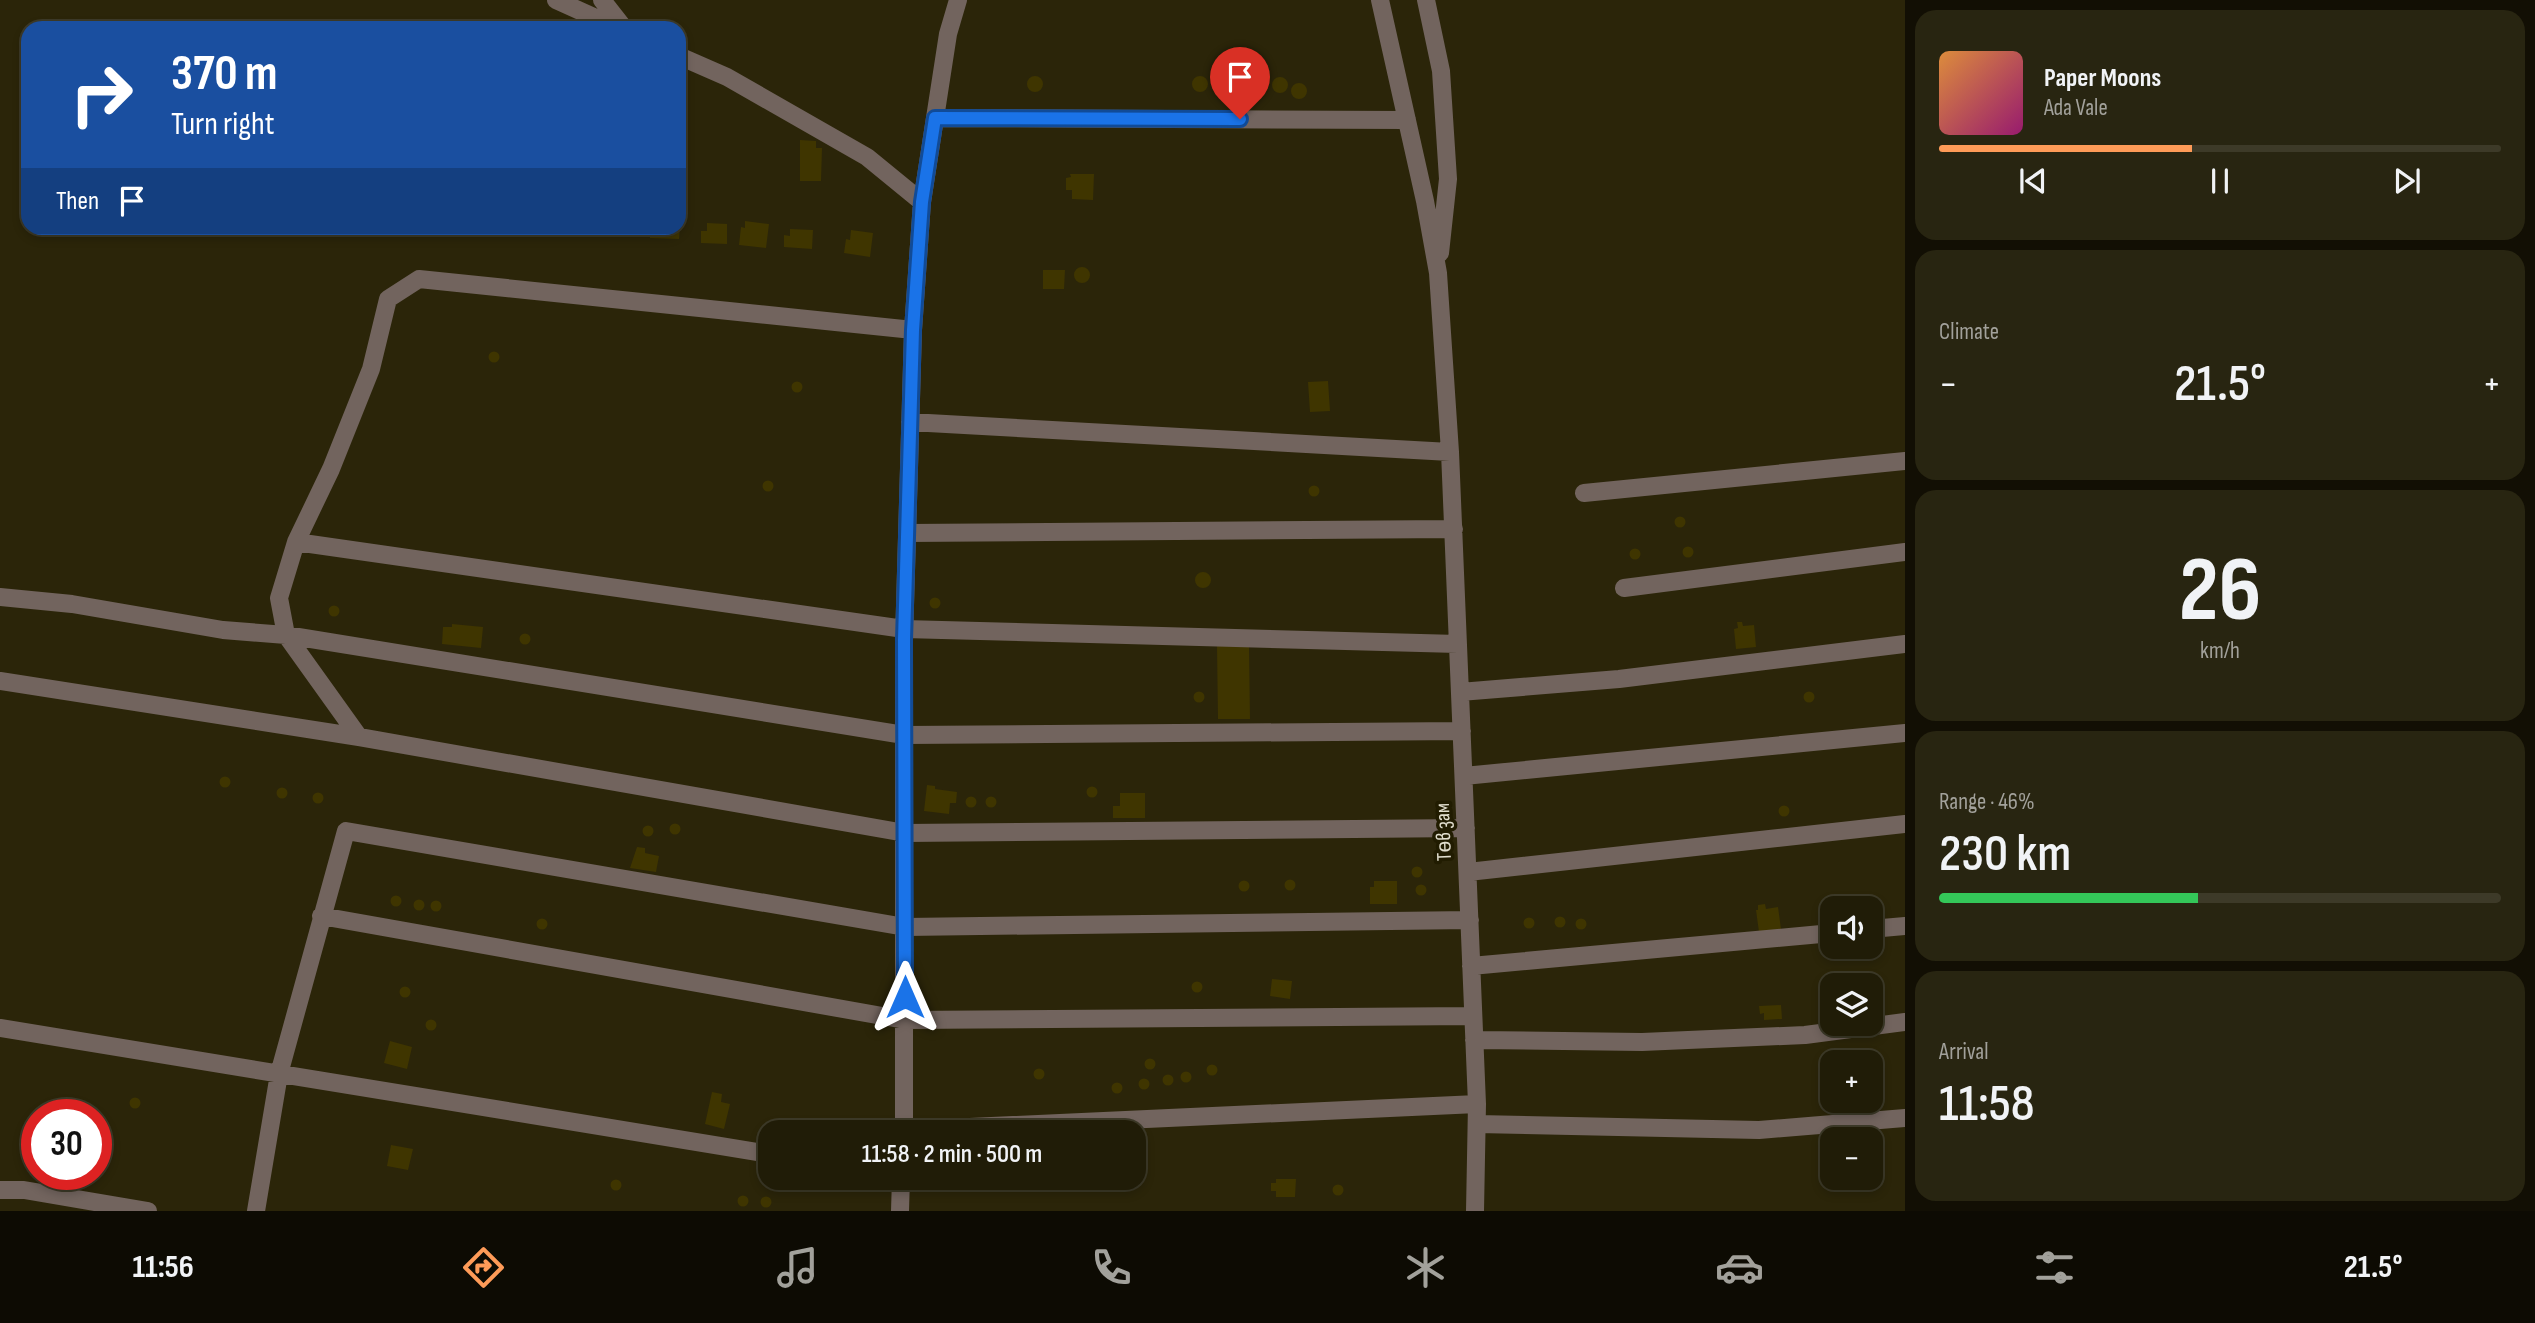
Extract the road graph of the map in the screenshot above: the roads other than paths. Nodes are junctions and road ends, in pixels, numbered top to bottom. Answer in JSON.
{"nodes":[{"id":1,"x":556,"y":0,"type":"edge"},
{"id":2,"x":601,"y":0,"type":"edge"},
{"id":3,"x":958,"y":0,"type":"edge"},
{"id":4,"x":1380,"y":0,"type":"edge"},
{"id":5,"x":1426,"y":0,"type":"edge"},
{"id":6,"x":602,"y":21,"type":"edge"},
{"id":7,"x":618,"y":21,"type":"edge"},
{"id":8,"x":686,"y":59,"type":"edge"},
{"id":9,"x":935,"y":118,"type":"junction"},
{"id":10,"x":1407,"y":120,"type":"junction"},
{"id":11,"x":922,"y":202,"type":"junction"},
{"id":12,"x":1438,"y":273,"type":"junction"},
{"id":13,"x":913,"y":330,"type":"junction"},
{"id":14,"x":910,"y":422,"type":"junction"},
{"id":15,"x":1450,"y":452,"type":"junction"},
{"id":16,"x":1905,"y":461,"type":"edge"},
{"id":17,"x":1584,"y":493,"type":"dead end"},
{"id":18,"x":1454,"y":529,"type":"junction"},
{"id":19,"x":907,"y":533,"type":"junction"},
{"id":20,"x":296,"y":542,"type":"junction"},
{"id":21,"x":1905,"y":552,"type":"edge"},
{"id":22,"x":1624,"y":587,"type":"dead end"},
{"id":23,"x":0,"y":597,"type":"edge"},
{"id":24,"x":904,"y":629,"type":"junction"},
{"id":25,"x":286,"y":635,"type":"junction"},
{"id":26,"x":1458,"y":644,"type":"junction"},
{"id":27,"x":1905,"y":644,"type":"edge"},
{"id":28,"x":0,"y":681,"type":"edge"},
{"id":29,"x":1460,"y":692,"type":"junction"},
{"id":30,"x":1462,"y":731,"type":"junction"},
{"id":31,"x":1905,"y":733,"type":"edge"},
{"id":32,"x":904,"y":735,"type":"junction"},
{"id":33,"x":359,"y":737,"type":"junction"},
{"id":34,"x":1464,"y":776,"type":"junction"},
{"id":35,"x":1905,"y":824,"type":"edge"},
{"id":36,"x":1466,"y":828,"type":"junction"},
{"id":37,"x":905,"y":833,"type":"junction"},
{"id":38,"x":1468,"y":872,"type":"junction"},
{"id":39,"x":321,"y":916,"type":"junction"},
{"id":40,"x":1470,"y":920,"type":"junction"},
{"id":41,"x":905,"y":926,"type":"junction"},
{"id":42,"x":1905,"y":926,"type":"edge"},
{"id":43,"x":1883,"y":928,"type":"edge"},
{"id":44,"x":1820,"y":934,"type":"edge"},
{"id":45,"x":1471,"y":966,"type":"junction"},
{"id":46,"x":1473,"y":1016,"type":"junction"},
{"id":47,"x":905,"y":1020,"type":"junction"},
{"id":48,"x":1905,"y":1022,"type":"edge"},
{"id":49,"x":0,"y":1028,"type":"edge"},
{"id":50,"x":1475,"y":1040,"type":"junction"},
{"id":51,"x":279,"y":1074,"type":"junction"},
{"id":52,"x":1477,"y":1104,"type":"junction"},
{"id":53,"x":1905,"y":1118,"type":"edge"},
{"id":54,"x":904,"y":1120,"type":"edge"},
{"id":55,"x":1137,"y":1120,"type":"edge"},
{"id":56,"x":1477,"y":1124,"type":"junction"},
{"id":57,"x":758,"y":1152,"type":"edge"},
{"id":58,"x":0,"y":1190,"type":"edge"},
{"id":59,"x":901,"y":1190,"type":"edge"},
{"id":60,"x":148,"y":1211,"type":"edge"},
{"id":61,"x":256,"y":1211,"type":"edge"},
{"id":62,"x":900,"y":1211,"type":"edge"},
{"id":63,"x":1475,"y":1211,"type":"edge"}],
"edges":[{"from":1,"to":6,"type":"street"},
{"from":2,"to":7,"type":"street"},
{"from":3,"to":9,"type":"street"},
{"from":4,"to":10,"type":"street"},
{"from":5,"to":12,"type":"street"},
{"from":8,"to":11,"type":"street"},
{"from":9,"to":10,"type":"street"},
{"from":9,"to":11,"type":"street"},
{"from":10,"to":12,"type":"street"},
{"from":11,"to":13,"type":"street"},
{"from":12,"to":15,"type":"street","name":"Төв зам"},
{"from":13,"to":14,"type":"street"},
{"from":13,"to":20,"type":"street"},
{"from":14,"to":15,"type":"street"},
{"from":14,"to":19,"type":"street"},
{"from":15,"to":18,"type":"street","name":"Төв зам"},
{"from":16,"to":17,"type":"street"},
{"from":18,"to":19,"type":"street"},
{"from":18,"to":26,"type":"street","name":"Төв зам"},
{"from":19,"to":24,"type":"street"},
{"from":20,"to":24,"type":"street"},
{"from":20,"to":25,"type":"street"},
{"from":21,"to":22,"type":"street"},
{"from":23,"to":25,"type":"street"},
{"from":24,"to":26,"type":"street"},
{"from":24,"to":32,"type":"street"},
{"from":25,"to":32,"type":"street"},
{"from":25,"to":33,"type":"street"},
{"from":26,"to":29,"type":"street","name":"Төв зам"},
{"from":27,"to":29,"type":"street"},
{"from":28,"to":33,"type":"street"},
{"from":29,"to":30,"type":"street","name":"Төв зам"},
{"from":30,"to":32,"type":"street"},
{"from":30,"to":34,"type":"street","name":"Төв зам"},
{"from":31,"to":34,"type":"street"},
{"from":32,"to":37,"type":"street"},
{"from":33,"to":37,"type":"street"},
{"from":34,"to":36,"type":"street","name":"Төв зам"},
{"from":35,"to":38,"type":"street"},
{"from":36,"to":37,"type":"street"},
{"from":36,"to":38,"type":"street","name":"Төв зам"},
{"from":37,"to":41,"type":"street"},
{"from":38,"to":40,"type":"street","name":"Төв зам"},
{"from":39,"to":41,"type":"street"},
{"from":39,"to":47,"type":"street"},
{"from":39,"to":51,"type":"street"},
{"from":40,"to":41,"type":"street"},
{"from":40,"to":45,"type":"street","name":"Төв зам"},
{"from":41,"to":47,"type":"street"},
{"from":42,"to":43,"type":"street"},
{"from":44,"to":45,"type":"street"},
{"from":45,"to":46,"type":"street","name":"Төв зам"},
{"from":46,"to":47,"type":"street"},
{"from":46,"to":50,"type":"street","name":"Төв зам"},
{"from":47,"to":54,"type":"street"},
{"from":48,"to":50,"type":"street"},
{"from":49,"to":51,"type":"street"},
{"from":50,"to":52,"type":"street","name":"Төв зам"},
{"from":51,"to":57,"type":"street"},
{"from":51,"to":61,"type":"street"},
{"from":52,"to":55,"type":"street"},
{"from":52,"to":56,"type":"street","name":"Төв зам"},
{"from":53,"to":56,"type":"street"},
{"from":56,"to":63,"type":"street","name":"Төв зам"},
{"from":58,"to":60,"type":"street"},
{"from":59,"to":62,"type":"street"}]}
